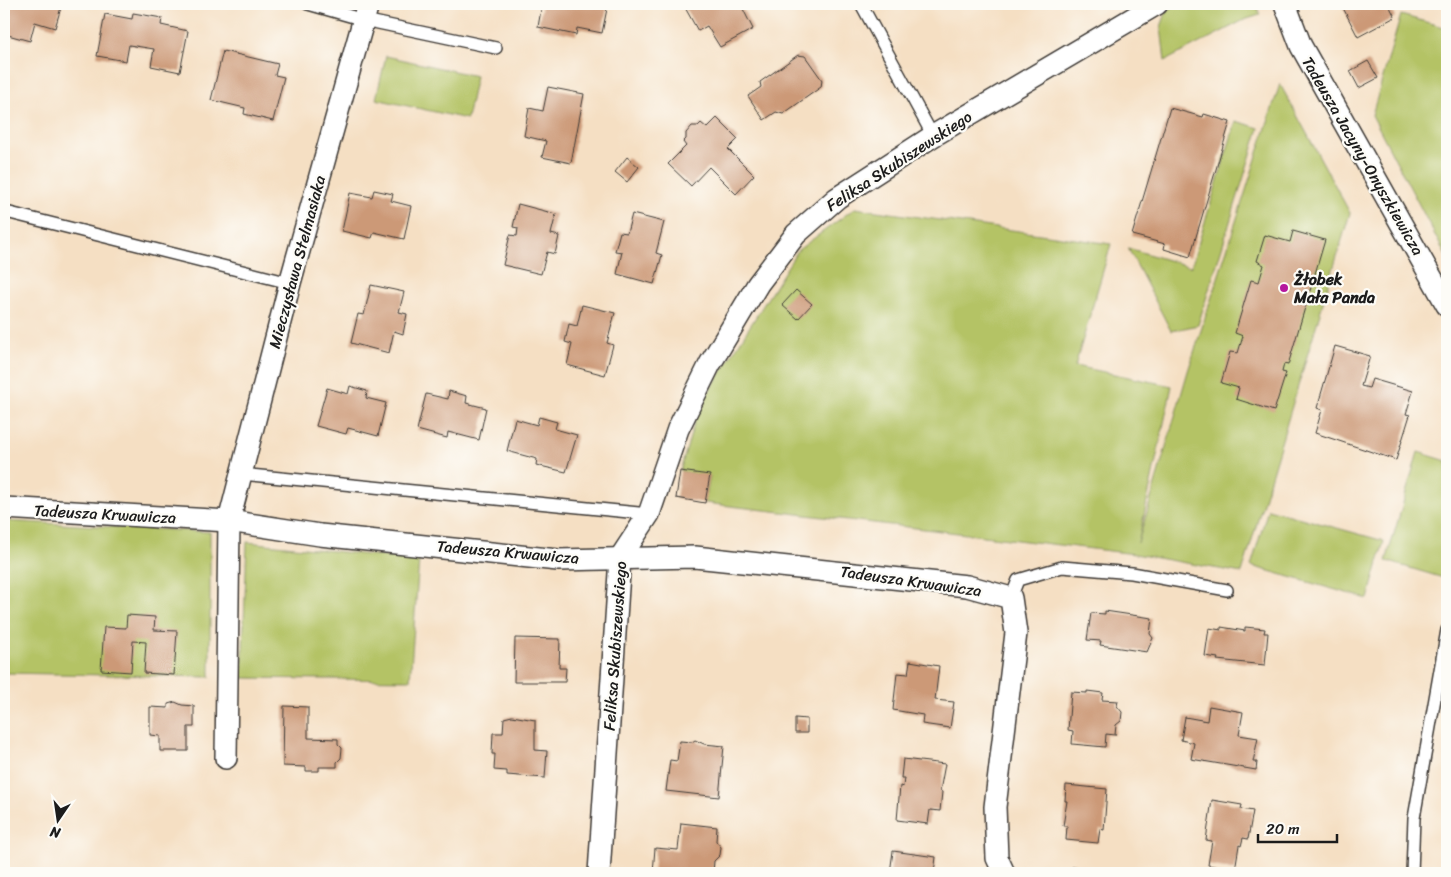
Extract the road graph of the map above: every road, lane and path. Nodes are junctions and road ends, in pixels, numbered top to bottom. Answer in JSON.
{"nodes":[{"id":1,"x":308,"y":4,"type":"edge"},
{"id":2,"x":861,"y":4,"type":"edge"},
{"id":3,"x":1157,"y":4,"type":"edge"},
{"id":4,"x":1285,"y":4,"type":"edge"},
{"id":5,"x":366,"y":12,"type":"edge"},
{"id":6,"x":496,"y":48,"type":"dead end"},
{"id":7,"x":933,"y":136,"type":"junction"},
{"id":8,"x":6,"y":212,"type":"dead end"},
{"id":9,"x":290,"y":283,"type":"junction"},
{"id":10,"x":1447,"y":305,"type":"edge"},
{"id":11,"x":241,"y":474,"type":"junction"},
{"id":12,"x":4,"y":508,"type":"edge"},
{"id":13,"x":649,"y":514,"type":"junction"},
{"id":14,"x":228,"y":521,"type":"junction"},
{"id":15,"x":620,"y":558,"type":"junction"},
{"id":16,"x":1227,"y":590,"type":"dead end"},
{"id":17,"x":1011,"y":598,"type":"junction"},
{"id":18,"x":1447,"y":630,"type":"edge"},
{"id":19,"x":226,"y":758,"type":"dead end"},
{"id":20,"x":599,"y":873,"type":"edge"},
{"id":21,"x":1004,"y":873,"type":"edge"},
{"id":22,"x":1412,"y":873,"type":"edge"}],
"edges":[{"from":1,"to":5,"type":"lane"},
{"from":2,"to":7,"type":"lane"},
{"from":3,"to":7,"type":"street","name":"Feliksa Skubiszewskiego"},
{"from":4,"to":10,"type":"street","name":"Tadeusza Jacyny-Onyszkiewicza"},
{"from":5,"to":6,"type":"lane"},
{"from":5,"to":9,"type":"street","name":"Mieczysława Stelmasiaka"},
{"from":7,"to":13,"type":"street","name":"Feliksa Skubiszewskiego"},
{"from":8,"to":9,"type":"lane"},
{"from":9,"to":11,"type":"street","name":"Mieczysława Stelmasiaka"},
{"from":11,"to":13,"type":"lane"},
{"from":11,"to":14,"type":"street","name":"Mieczysława Stelmasiaka"},
{"from":12,"to":14,"type":"street","name":"Tadeusza Krwawicza"},
{"from":13,"to":15,"type":"street","name":"Feliksa Skubiszewskiego"},
{"from":14,"to":15,"type":"street","name":"Tadeusza Krwawicza"},
{"from":14,"to":19,"type":"street","name":"Mieczysława Stelmasiaka"},
{"from":15,"to":17,"type":"street","name":"Tadeusza Krwawicza"},
{"from":15,"to":20,"type":"street","name":"Feliksa Skubiszewskiego"},
{"from":16,"to":17,"type":"lane"},
{"from":17,"to":21,"type":"street"},
{"from":18,"to":22,"type":"lane"}]}
